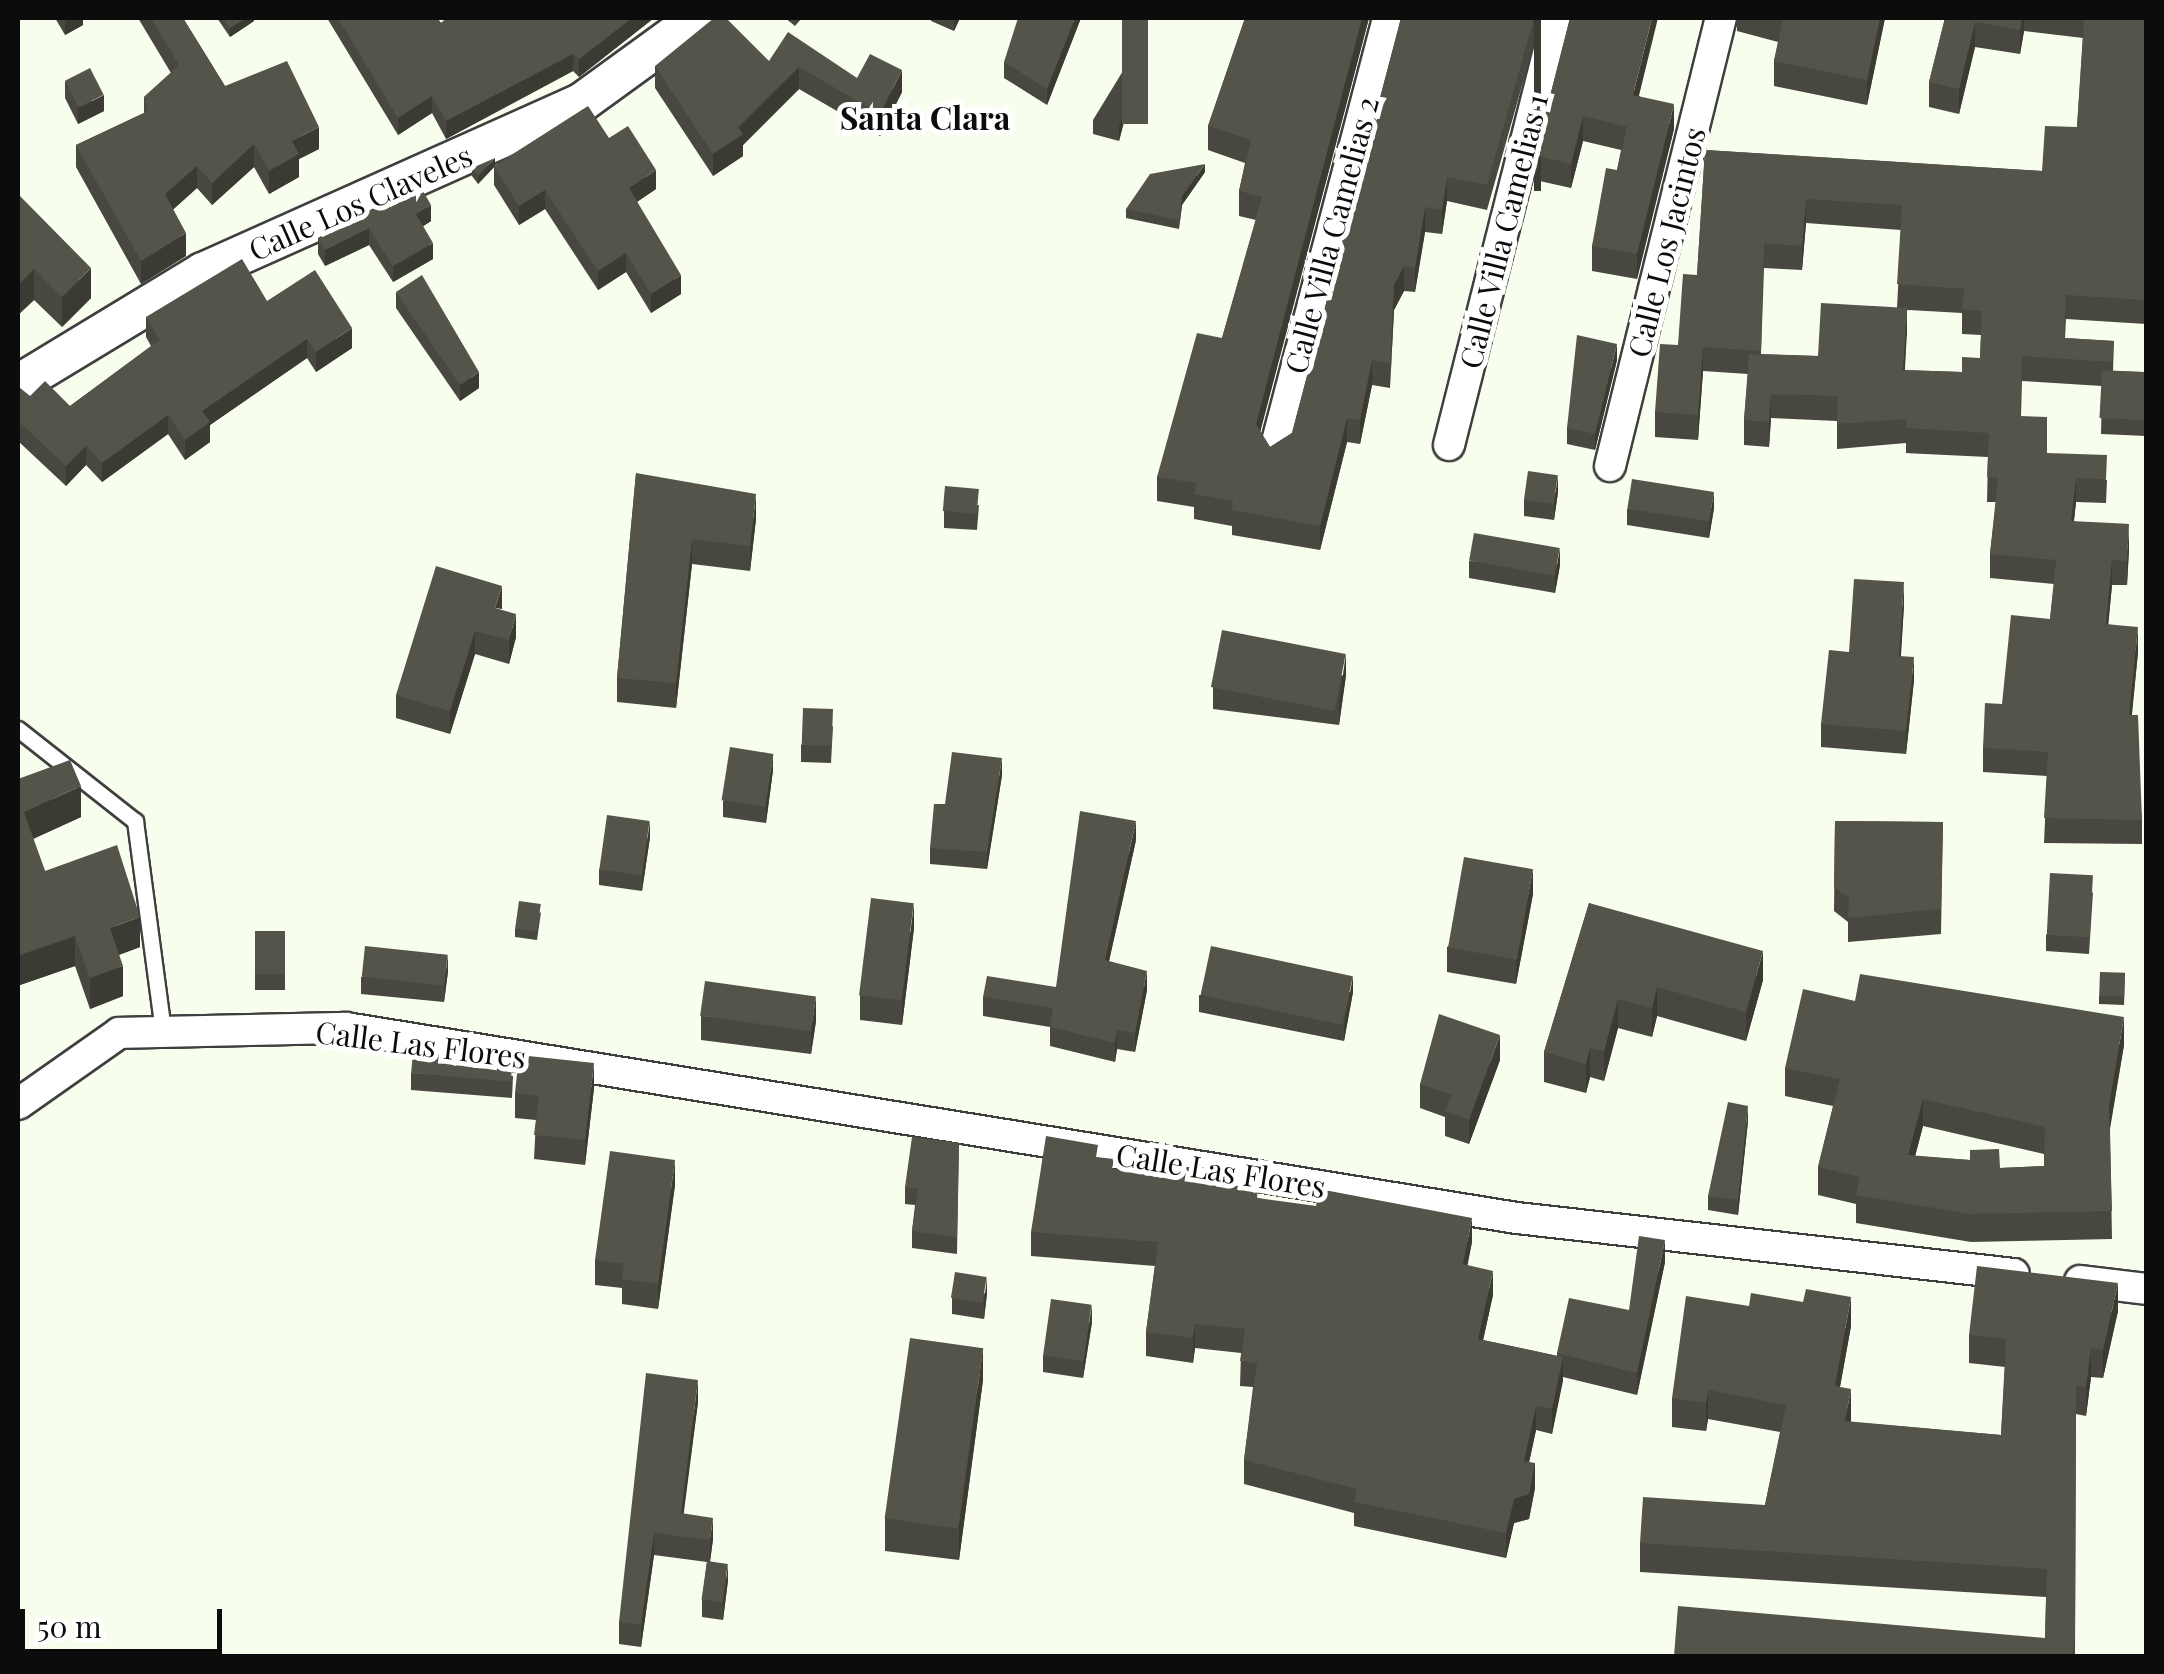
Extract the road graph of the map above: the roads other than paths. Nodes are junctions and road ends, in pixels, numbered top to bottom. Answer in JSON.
{"nodes":[{"id":1,"x":698,"y":18,"type":"edge"},
{"id":2,"x":1388,"y":18,"type":"edge"},
{"id":3,"x":1558,"y":18,"type":"edge"},
{"id":4,"x":1721,"y":18,"type":"edge"},
{"id":5,"x":18,"y":384,"type":"edge"},
{"id":6,"x":1449,"y":445,"type":"dead end"},
{"id":7,"x":1274,"y":453,"type":"edge"},
{"id":8,"x":1610,"y":466,"type":"dead end"},
{"id":9,"x":18,"y":729,"type":"edge"},
{"id":10,"x":163,"y":1032,"type":"junction"},
{"id":11,"x":18,"y":1104,"type":"edge"},
{"id":12,"x":2146,"y":1288,"type":"edge"}],
"edges":[{"from":1,"to":5,"type":"street","name":"Calle Los Claveles"},
{"from":2,"to":7,"type":"street","name":"Calle Villa Camelias 2"},
{"from":3,"to":6,"type":"street","name":"Calle Villa Camelias 1"},
{"from":4,"to":8,"type":"street","name":"Calle Los Jacintos"},
{"from":9,"to":10,"type":"lane"},
{"from":10,"to":11,"type":"street","name":"Calle Las Flores"},
{"from":10,"to":12,"type":"street","name":"Calle Las Flores"}]}
